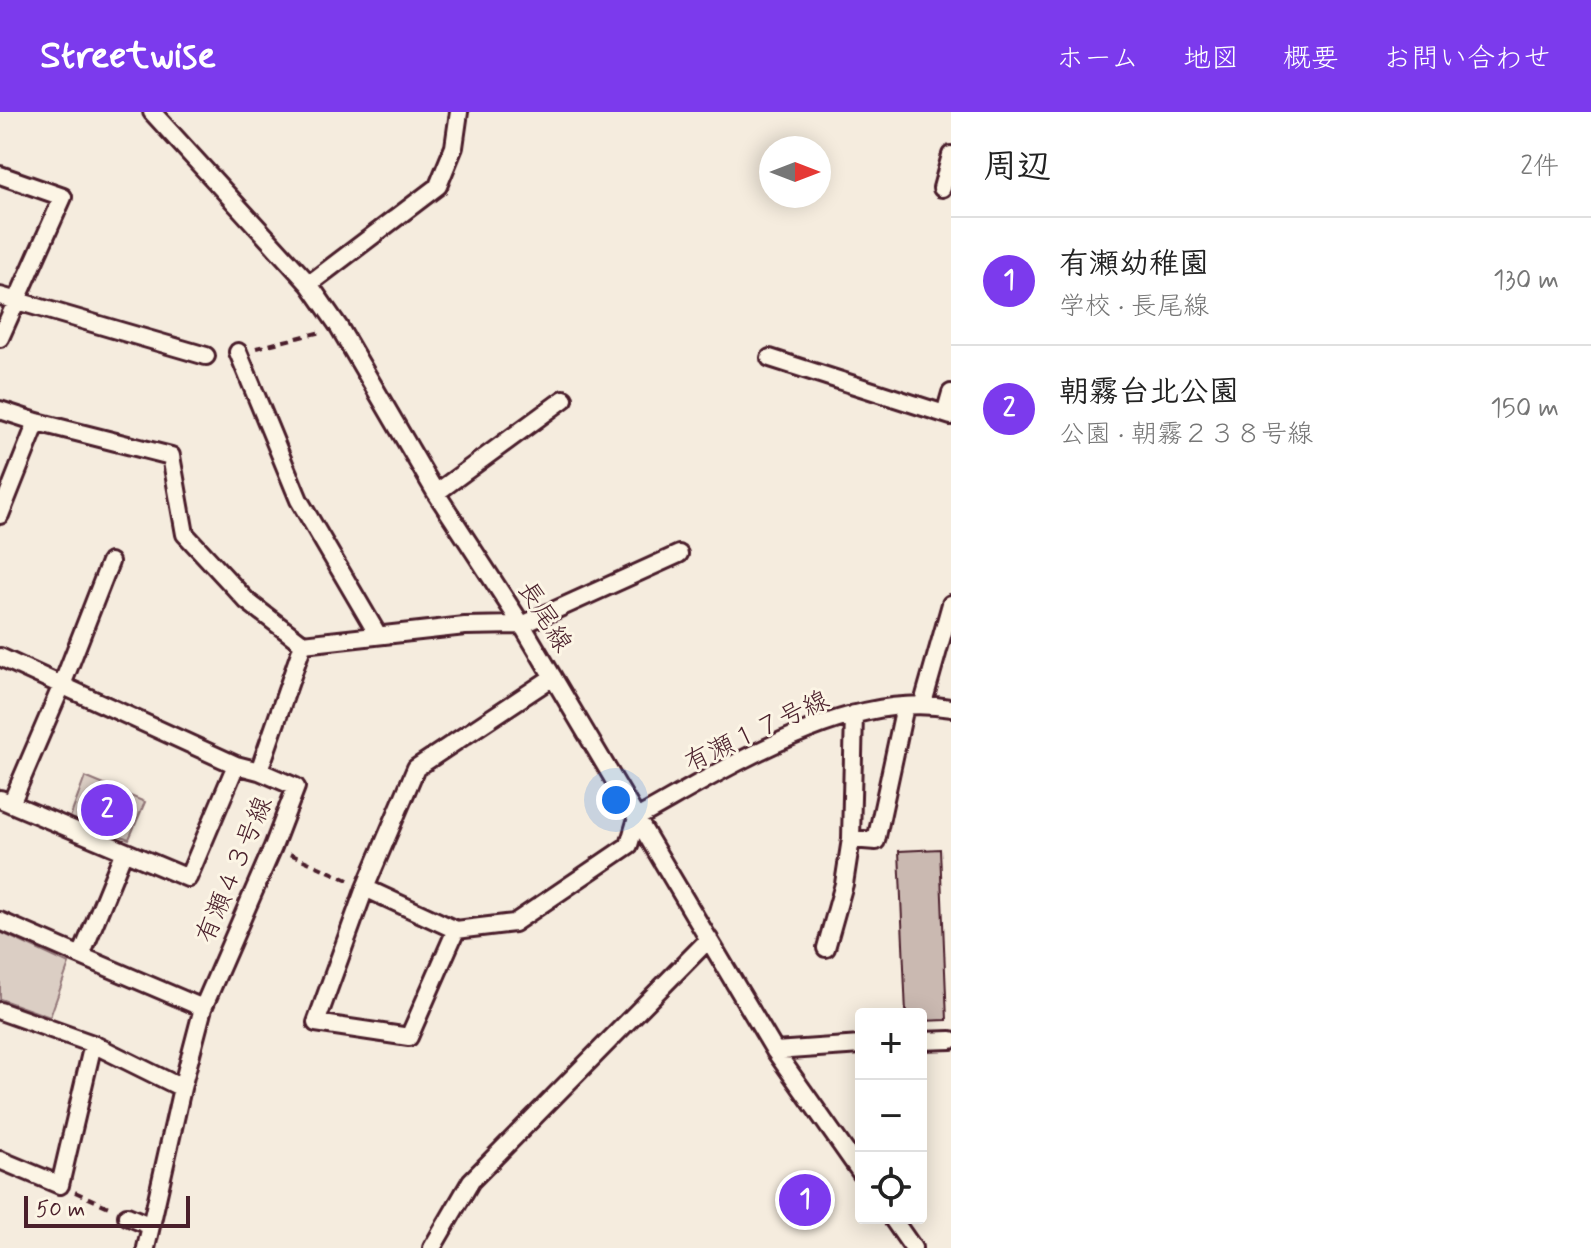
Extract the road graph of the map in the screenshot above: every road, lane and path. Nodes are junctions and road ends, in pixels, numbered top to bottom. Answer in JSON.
{"nodes":[{"id":1,"x":152,"y":112,"type":"edge"},
{"id":2,"x":459,"y":112,"type":"edge"},
{"id":3,"x":951,"y":155,"type":"edge"},
{"id":4,"x":0,"y":175,"type":"edge"},
{"id":5,"x":942,"y":188,"type":"dead end"},
{"id":6,"x":309,"y":284,"type":"junction"},
{"id":7,"x":7,"y":299,"type":"edge"},
{"id":8,"x":339,"y":327,"type":"junction"},
{"id":9,"x":0,"y":338,"type":"edge"},
{"id":10,"x":238,"y":352,"type":"joint"},
{"id":11,"x":206,"y":356,"type":"dead end"},
{"id":12,"x":770,"y":358,"type":"dead end"},
{"id":13,"x":951,"y":393,"type":"edge"},
{"id":14,"x":564,"y":399,"type":"dead end"},
{"id":15,"x":0,"y":410,"type":"edge"},
{"id":16,"x":948,"y":415,"type":"edge"},
{"id":17,"x":37,"y":422,"type":"junction"},
{"id":18,"x":436,"y":493,"type":"junction"},
{"id":19,"x":0,"y":515,"type":"edge"},
{"id":20,"x":679,"y":554,"type":"dead end"},
{"id":21,"x":110,"y":562,"type":"dead end"},
{"id":22,"x":951,"y":604,"type":"edge"},
{"id":23,"x":522,"y":625,"type":"junction"},
{"id":24,"x":378,"y":635,"type":"junction"},
{"id":25,"x":303,"y":644,"type":"junction"},
{"id":26,"x":0,"y":657,"type":"edge"},
{"id":27,"x":553,"y":677,"type":"junction"},
{"id":28,"x":62,"y":685,"type":"junction"},
{"id":29,"x":923,"y":703,"type":"junction"},
{"id":30,"x":905,"y":706,"type":"junction"},
{"id":31,"x":951,"y":708,"type":"edge"},
{"id":32,"x":854,"y":714,"type":"junction"},
{"id":33,"x":236,"y":765,"type":"junction"},
{"id":34,"x":259,"y":771,"type":"junction"},
{"id":35,"x":6,"y":802,"type":"edge"},
{"id":36,"x":637,"y":818,"type":"junction"},
{"id":37,"x":851,"y":839,"type":"junction"},
{"id":38,"x":273,"y":847,"type":"junction"},
{"id":39,"x":124,"y":851,"type":"junction"},
{"id":40,"x":365,"y":888,"type":"junction"},
{"id":41,"x":0,"y":921,"type":"edge"},
{"id":42,"x":456,"y":930,"type":"junction"},
{"id":43,"x":709,"y":939,"type":"junction"},
{"id":44,"x":826,"y":948,"type":"dead end"},
{"id":45,"x":81,"y":956,"type":"junction"},
{"id":46,"x":203,"y":1008,"type":"junction"},
{"id":47,"x":0,"y":1011,"type":"edge"},
{"id":48,"x":951,"y":1040,"type":"edge"},
{"id":49,"x":927,"y":1041,"type":"edge"},
{"id":50,"x":93,"y":1044,"type":"junction"},
{"id":51,"x":855,"y":1045,"type":"edge"},
{"id":52,"x":775,"y":1051,"type":"junction"},
{"id":53,"x":182,"y":1088,"type":"junction"},
{"id":54,"x":0,"y":1160,"type":"edge"},
{"id":55,"x":855,"y":1164,"type":"edge"},
{"id":56,"x":60,"y":1185,"type":"junction"},
{"id":57,"x":127,"y":1216,"type":"joint"},
{"id":58,"x":896,"y":1224,"type":"edge"},
{"id":59,"x":151,"y":1226,"type":"junction"},
{"id":60,"x":146,"y":1248,"type":"edge"},
{"id":61,"x":432,"y":1248,"type":"edge"},
{"id":62,"x":913,"y":1248,"type":"edge"}],
"edges":[{"from":1,"to":6,"type":"street","name":"長尾線"},
{"from":2,"to":6,"type":"street"},
{"from":3,"to":5,"type":"street"},
{"from":4,"to":7,"type":"street"},
{"from":6,"to":8,"type":"street","name":"長尾線"},
{"from":7,"to":9,"type":"street"},
{"from":7,"to":11,"type":"street"},
{"from":8,"to":10,"type":"path"},
{"from":8,"to":18,"type":"street","name":"長尾線"},
{"from":10,"to":24,"type":"street"},
{"from":12,"to":16,"type":"street"},
{"from":13,"to":16,"type":"street"},
{"from":14,"to":18,"type":"street"},
{"from":15,"to":17,"type":"street"},
{"from":17,"to":19,"type":"street"},
{"from":17,"to":25,"type":"street"},
{"from":18,"to":23,"type":"street","name":"長尾線"},
{"from":20,"to":23,"type":"street"},
{"from":21,"to":28,"type":"street"},
{"from":22,"to":29,"type":"street"},
{"from":23,"to":24,"type":"street"},
{"from":23,"to":27,"type":"street","name":"長尾線"},
{"from":24,"to":25,"type":"street"},
{"from":25,"to":34,"type":"street"},
{"from":26,"to":28,"type":"street"},
{"from":27,"to":36,"type":"street","name":"長尾線"},
{"from":27,"to":40,"type":"street"},
{"from":28,"to":33,"type":"street"},
{"from":28,"to":35,"type":"street"},
{"from":29,"to":30,"type":"street","name":"有瀬１７号線"},
{"from":29,"to":31,"type":"street","name":"有瀬１７号線"},
{"from":30,"to":32,"type":"street","name":"有瀬１７号線"},
{"from":30,"to":37,"type":"street"},
{"from":32,"to":36,"type":"street","name":"有瀬１７号線"},
{"from":32,"to":37,"type":"street"},
{"from":33,"to":34,"type":"street"},
{"from":33,"to":39,"type":"street"},
{"from":34,"to":38,"type":"street","name":"有瀬４３号線"},
{"from":35,"to":39,"type":"street"},
{"from":36,"to":42,"type":"street"},
{"from":36,"to":43,"type":"street","name":"長尾線"},
{"from":37,"to":44,"type":"street"},
{"from":38,"to":40,"type":"path"},
{"from":38,"to":46,"type":"street","name":"有瀬４３号線"},
{"from":39,"to":45,"type":"street"},
{"from":40,"to":42,"type":"street"},
{"from":40,"to":42,"type":"street"},
{"from":41,"to":45,"type":"street"},
{"from":43,"to":52,"type":"street","name":"長尾線"},
{"from":43,"to":61,"type":"street"},
{"from":45,"to":46,"type":"street"},
{"from":46,"to":53,"type":"street","name":"有瀬４３号線"},
{"from":47,"to":50,"type":"street"},
{"from":48,"to":49,"type":"street"},
{"from":50,"to":53,"type":"street"},
{"from":50,"to":56,"type":"street"},
{"from":51,"to":52,"type":"street"},
{"from":52,"to":55,"type":"street","name":"長尾線"},
{"from":53,"to":59,"type":"street","name":"有瀬４３号線"},
{"from":54,"to":56,"type":"street"},
{"from":56,"to":57,"type":"path"},
{"from":57,"to":59,"type":"street"},
{"from":58,"to":62,"type":"street"},
{"from":59,"to":60,"type":"street","name":"有瀬４３号線"}]}
